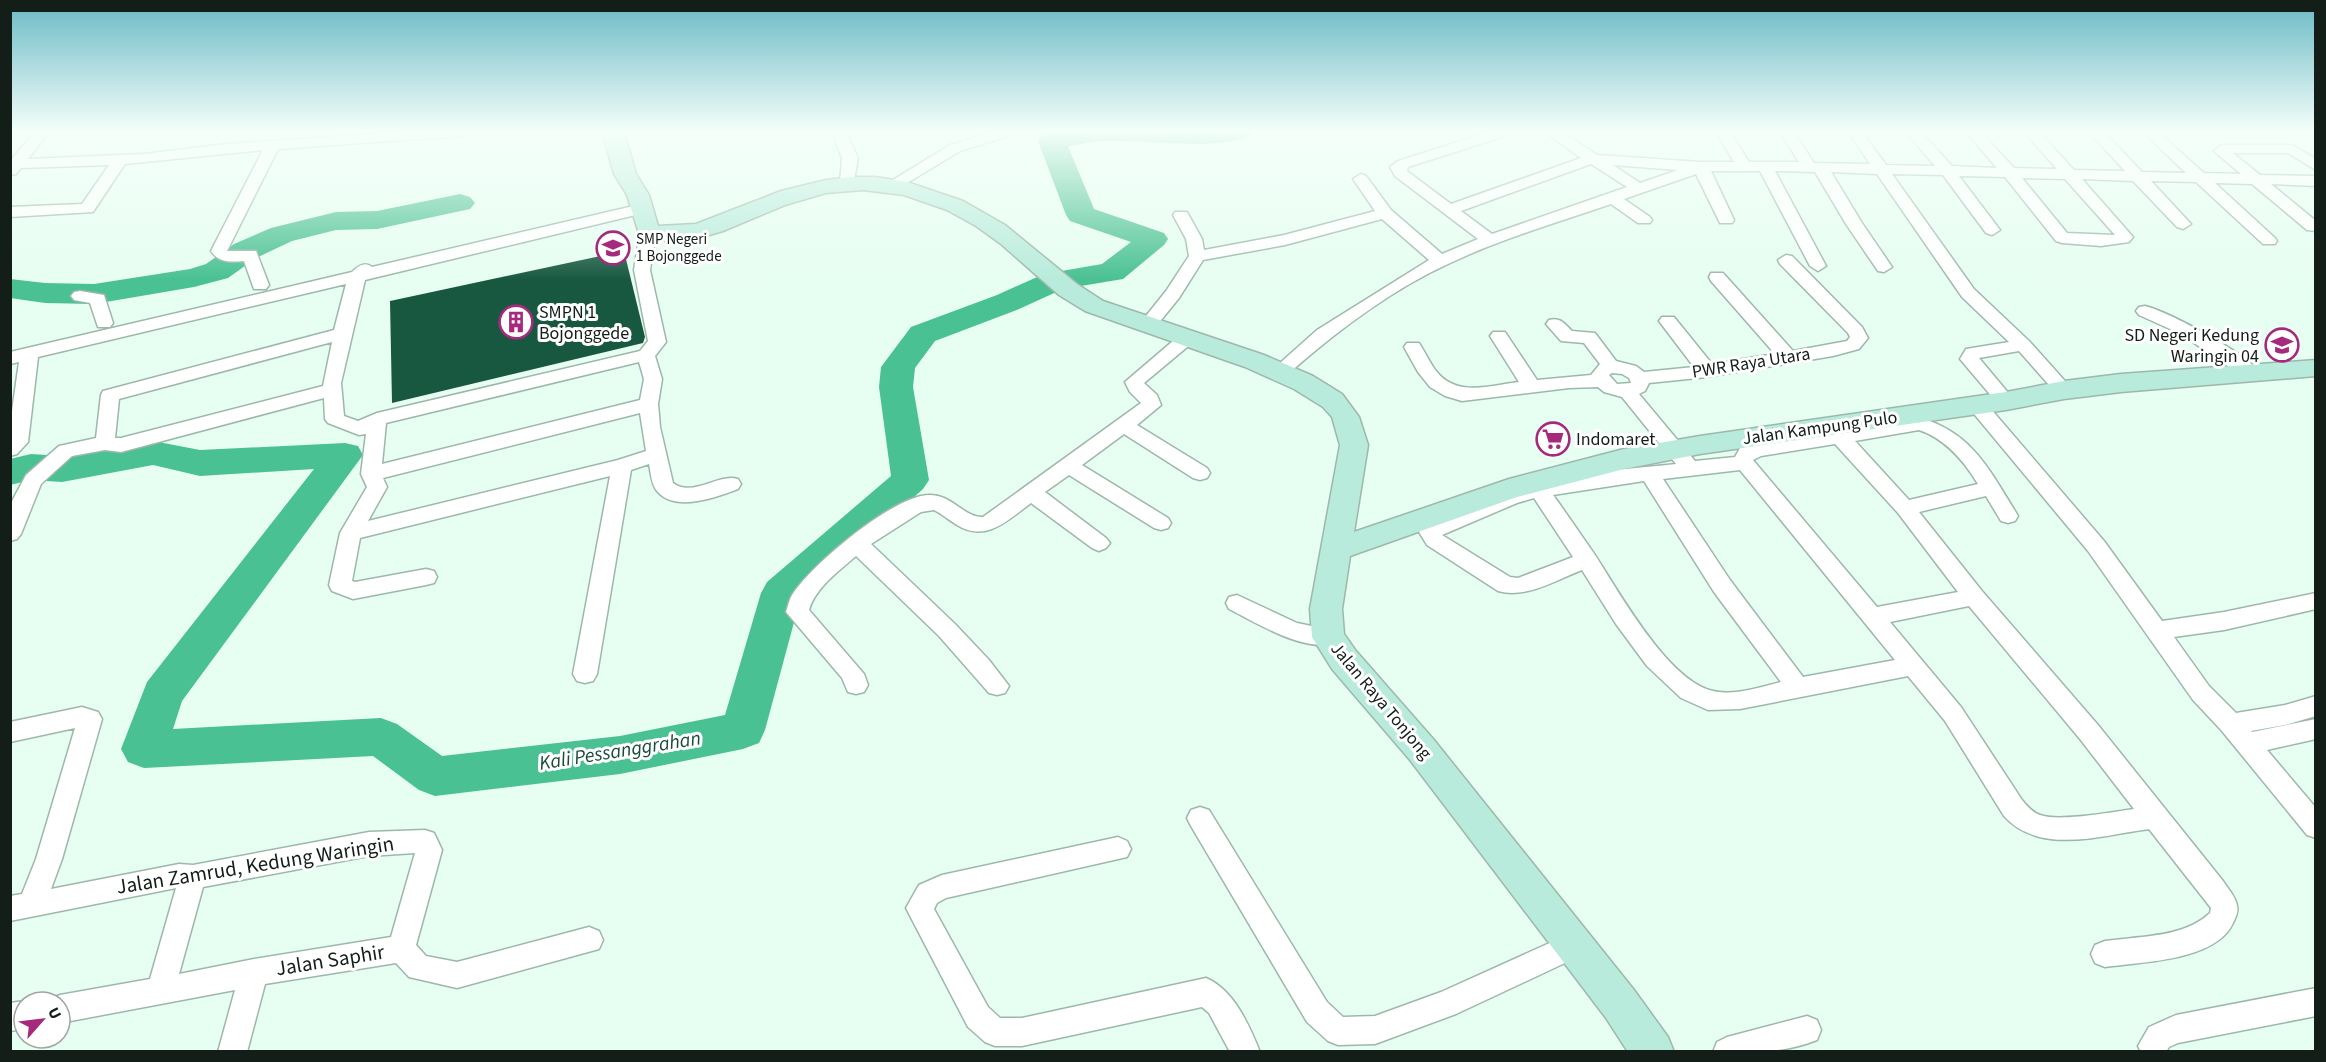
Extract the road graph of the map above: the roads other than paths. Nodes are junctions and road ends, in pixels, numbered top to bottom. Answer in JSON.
{"nodes":[{"id":1,"x":105,"y":182,"type":"edge"},
{"id":2,"x":254,"y":182,"type":"edge"},
{"id":3,"x":629,"y":182,"type":"edge"},
{"id":4,"x":886,"y":182,"type":"edge"},
{"id":5,"x":888,"y":182,"type":"edge"},
{"id":6,"x":1363,"y":182,"type":"edge"},
{"id":7,"x":1412,"y":182,"type":"edge"},
{"id":8,"x":1528,"y":182,"type":"edge"},
{"id":9,"x":1628,"y":182,"type":"edge"},
{"id":10,"x":1657,"y":182,"type":"edge"},
{"id":11,"x":1708,"y":182,"type":"edge"},
{"id":12,"x":1773,"y":182,"type":"edge"},
{"id":13,"x":1825,"y":182,"type":"edge"},
{"id":14,"x":1889,"y":182,"type":"edge"},
{"id":15,"x":1955,"y":182,"type":"edge"},
{"id":16,"x":2017,"y":182,"type":"edge"},
{"id":17,"x":2074,"y":182,"type":"edge"},
{"id":18,"x":2144,"y":182,"type":"edge"},
{"id":19,"x":2202,"y":182,"type":"edge"},
{"id":20,"x":2259,"y":182,"type":"edge"},
{"id":21,"x":848,"y":183,"type":"joint"},
{"id":22,"x":883,"y":184,"type":"junction"},
{"id":23,"x":1638,"y":188,"type":"junction"},
{"id":24,"x":1613,"y":198,"type":"junction"},
{"id":25,"x":640,"y":202,"type":"junction"},
{"id":26,"x":1451,"y":209,"type":"junction"},
{"id":27,"x":10,"y":212,"type":"edge"},
{"id":28,"x":1385,"y":213,"type":"junction"},
{"id":29,"x":1181,"y":215,"type":"dead end"},
{"id":30,"x":1644,"y":220,"type":"dead end"},
{"id":31,"x":1726,"y":220,"type":"dead end"},
{"id":32,"x":2183,"y":224,"type":"dead end"},
{"id":33,"x":2313,"y":227,"type":"dead end"},
{"id":34,"x":1992,"y":230,"type":"dead end"},
{"id":35,"x":648,"y":232,"type":"junction"},
{"id":36,"x":1490,"y":240,"type":"junction"},
{"id":37,"x":2269,"y":241,"type":"dead end"},
{"id":38,"x":1197,"y":256,"type":"junction"},
{"id":39,"x":375,"y":258,"type":"junction"},
{"id":40,"x":1786,"y":260,"type":"dead end"},
{"id":41,"x":1440,"y":261,"type":"junction"},
{"id":42,"x":1818,"y":266,"type":"dead end"},
{"id":43,"x":1884,"y":267,"type":"dead end"},
{"id":44,"x":357,"y":277,"type":"junction"},
{"id":45,"x":1717,"y":277,"type":"dead end"},
{"id":46,"x":261,"y":285,"type":"junction"},
{"id":47,"x":80,"y":296,"type":"dead end"},
{"id":48,"x":2145,"y":311,"type":"dead end"},
{"id":49,"x":1668,"y":321,"type":"dead end"},
{"id":50,"x":104,"y":323,"type":"junction"},
{"id":51,"x":1555,"y":324,"type":"dead end"},
{"id":52,"x":1147,"y":326,"type":"junction"},
{"id":53,"x":342,"y":334,"type":"junction"},
{"id":54,"x":1499,"y":336,"type":"dead end"},
{"id":55,"x":1186,"y":339,"type":"junction"},
{"id":56,"x":2023,"y":345,"type":"junction"},
{"id":57,"x":10,"y":346,"type":"edge"},
{"id":58,"x":1413,"y":347,"type":"dead end"},
{"id":59,"x":646,"y":355,"type":"junction"},
{"id":60,"x":20,"y":356,"type":"edge"},
{"id":61,"x":1787,"y":356,"type":"junction"},
{"id":62,"x":2316,"y":368,"type":"edge"},
{"id":63,"x":1280,"y":372,"type":"junction"},
{"id":64,"x":1707,"y":372,"type":"junction"},
{"id":65,"x":1606,"y":374,"type":"junction"},
{"id":66,"x":2252,"y":374,"type":"junction"},
{"id":67,"x":1634,"y":385,"type":"junction"},
{"id":68,"x":1532,"y":387,"type":"junction"},
{"id":69,"x":331,"y":390,"type":"junction"},
{"id":70,"x":2064,"y":390,"type":"junction"},
{"id":71,"x":2007,"y":401,"type":"junction"},
{"id":72,"x":649,"y":404,"type":"junction"},
{"id":73,"x":1977,"y":405,"type":"junction"},
{"id":74,"x":377,"y":419,"type":"junction"},
{"id":75,"x":1125,"y":426,"type":"junction"},
{"id":76,"x":1840,"y":436,"type":"junction"},
{"id":77,"x":105,"y":443,"type":"junction"},
{"id":78,"x":10,"y":449,"type":"edge"},
{"id":79,"x":655,"y":455,"type":"junction"},
{"id":80,"x":1682,"y":459,"type":"junction"},
{"id":81,"x":1744,"y":463,"type":"junction"},
{"id":82,"x":622,"y":466,"type":"junction"},
{"id":83,"x":1069,"y":466,"type":"junction"},
{"id":84,"x":1200,"y":473,"type":"dead end"},
{"id":85,"x":371,"y":474,"type":"junction"},
{"id":86,"x":1650,"y":474,"type":"junction"},
{"id":87,"x":731,"y":484,"type":"dead end"},
{"id":88,"x":1991,"y":488,"type":"junction"},
{"id":89,"x":1539,"y":490,"type":"junction"},
{"id":90,"x":1031,"y":492,"type":"junction"},
{"id":91,"x":1905,"y":508,"type":"junction"},
{"id":92,"x":2008,"y":516,"type":"dead end"},
{"id":93,"x":1161,"y":523,"type":"dead end"},
{"id":94,"x":351,"y":533,"type":"junction"},
{"id":95,"x":10,"y":534,"type":"edge"},
{"id":96,"x":1099,"y":543,"type":"dead end"},
{"id":97,"x":857,"y":544,"type":"junction"},
{"id":98,"x":1338,"y":549,"type":"junction"},
{"id":99,"x":1587,"y":560,"type":"junction"},
{"id":100,"x":426,"y":577,"type":"dead end"},
{"id":101,"x":1974,"y":597,"type":"junction"},
{"id":102,"x":1237,"y":603,"type":"dead end"},
{"id":103,"x":2312,"y":605,"type":"edge"},
{"id":104,"x":1872,"y":617,"type":"junction"},
{"id":105,"x":2156,"y":631,"type":"junction"},
{"id":106,"x":1328,"y":637,"type":"junction"},
{"id":107,"x":1913,"y":666,"type":"junction"},
{"id":108,"x":585,"y":674,"type":"dead end"},
{"id":109,"x":856,"y":685,"type":"dead end"},
{"id":110,"x":996,"y":686,"type":"dead end"},
{"id":111,"x":1798,"y":687,"type":"junction"},
{"id":112,"x":2316,"y":706,"type":"edge"},
{"id":113,"x":2231,"y":724,"type":"junction"},
{"id":114,"x":2316,"y":729,"type":"edge"},
{"id":115,"x":10,"y":732,"type":"edge"},
{"id":116,"x":2246,"y":744,"type":"junction"},
{"id":117,"x":1200,"y":818,"type":"dead end"},
{"id":118,"x":2155,"y":818,"type":"junction"},
{"id":119,"x":2316,"y":827,"type":"edge"},
{"id":120,"x":1118,"y":849,"type":"dead end"},
{"id":121,"x":193,"y":877,"type":"junction"},
{"id":122,"x":21,"y":907,"type":"edge"},
{"id":123,"x":590,"y":940,"type":"dead end"},
{"id":124,"x":1574,"y":945,"type":"junction"},
{"id":125,"x":401,"y":949,"type":"junction"},
{"id":126,"x":2105,"y":954,"type":"dead end"},
{"id":127,"x":254,"y":972,"type":"junction"},
{"id":128,"x":160,"y":992,"type":"junction"},
{"id":129,"x":2316,"y":1002,"type":"edge"},
{"id":130,"x":72,"y":1007,"type":"edge"},
{"id":131,"x":1807,"y":1029,"type":"dead end"},
{"id":132,"x":2153,"y":1046,"type":"dead end"},
{"id":133,"x":232,"y":1052,"type":"edge"},
{"id":134,"x":1246,"y":1052,"type":"edge"},
{"id":135,"x":1653,"y":1052,"type":"edge"},
{"id":136,"x":1727,"y":1052,"type":"edge"}],
"edges":[{"from":1,"to":27,"type":"street"},
{"from":2,"to":46,"type":"street"},
{"from":3,"to":25,"type":"main road"},
{"from":4,"to":22,"type":"street"},
{"from":5,"to":22,"type":"street"},
{"from":6,"to":28,"type":"street"},
{"from":7,"to":26,"type":"street"},
{"from":8,"to":26,"type":"street"},
{"from":9,"to":23,"type":"street"},
{"from":10,"to":23,"type":"street"},
{"from":11,"to":31,"type":"street"},
{"from":12,"to":42,"type":"street"},
{"from":13,"to":43,"type":"street"},
{"from":14,"to":56,"type":"street"},
{"from":15,"to":34,"type":"street"},
{"from":16,"to":17,"type":"street"},
{"from":18,"to":32,"type":"street"},
{"from":19,"to":37,"type":"street"},
{"from":20,"to":33,"type":"street"},
{"from":21,"to":22,"type":"main road"},
{"from":21,"to":35,"type":"main road"},
{"from":22,"to":52,"type":"main road","name":"Jalan Raya Tonjong"},
{"from":23,"to":24,"type":"street"},
{"from":24,"to":30,"type":"street"},
{"from":24,"to":36,"type":"street"},
{"from":25,"to":35,"type":"main road"},
{"from":25,"to":39,"type":"street"},
{"from":25,"to":44,"type":"street"},
{"from":26,"to":36,"type":"street"},
{"from":28,"to":38,"type":"street"},
{"from":28,"to":41,"type":"street"},
{"from":29,"to":38,"type":"street"},
{"from":35,"to":59,"type":"street"},
{"from":36,"to":41,"type":"street"},
{"from":38,"to":52,"type":"street"},
{"from":39,"to":44,"type":"street"},
{"from":39,"to":46,"type":"street"},
{"from":40,"to":61,"type":"street","name":"PWR Raya Utara"},
{"from":41,"to":63,"type":"street"},
{"from":44,"to":53,"type":"street"},
{"from":44,"to":60,"type":"street"},
{"from":45,"to":61,"type":"street"},
{"from":46,"to":50,"type":"street"},
{"from":47,"to":50,"type":"street"},
{"from":48,"to":66,"type":"street"},
{"from":49,"to":64,"type":"street"},
{"from":50,"to":57,"type":"street"},
{"from":51,"to":65,"type":"street"},
{"from":52,"to":55,"type":"main road","name":"Jalan Raya Tonjong"},
{"from":53,"to":69,"type":"street"},
{"from":53,"to":77,"type":"street"},
{"from":54,"to":68,"type":"street"},
{"from":55,"to":63,"type":"main road","name":"Jalan Raya Tonjong"},
{"from":55,"to":75,"type":"street"},
{"from":56,"to":70,"type":"street"},
{"from":56,"to":71,"type":"street"},
{"from":58,"to":68,"type":"street"},
{"from":59,"to":72,"type":"street"},
{"from":59,"to":74,"type":"street"},
{"from":60,"to":78,"type":"street"},
{"from":61,"to":64,"type":"street","name":"PWR Raya Utara"},
{"from":62,"to":66,"type":"main road","name":"Jalan Kampung Pulo"},
{"from":63,"to":98,"type":"main road","name":"Jalan Raya Tonjong"},
{"from":64,"to":67,"type":"street","name":"PWR Raya Utara"},
{"from":65,"to":67,"type":"street"},
{"from":65,"to":68,"type":"street"},
{"from":66,"to":70,"type":"main road","name":"Jalan Kampung Pulo"},
{"from":67,"to":80,"type":"street"},
{"from":69,"to":74,"type":"street"},
{"from":69,"to":77,"type":"street"},
{"from":70,"to":71,"type":"main road","name":"Jalan Kampung Pulo"},
{"from":71,"to":73,"type":"main road","name":"Jalan Kampung Pulo"},
{"from":72,"to":79,"type":"street"},
{"from":72,"to":85,"type":"street"},
{"from":73,"to":80,"type":"main road","name":"Jalan Kampung Pulo"},
{"from":73,"to":105,"type":"street"},
{"from":74,"to":85,"type":"street"},
{"from":75,"to":83,"type":"street"},
{"from":75,"to":84,"type":"street"},
{"from":76,"to":81,"type":"street"},
{"from":76,"to":88,"type":"street"},
{"from":76,"to":91,"type":"street"},
{"from":77,"to":95,"type":"street"},
{"from":79,"to":82,"type":"street"},
{"from":79,"to":87,"type":"street"},
{"from":80,"to":81,"type":"street"},
{"from":80,"to":86,"type":"street"},
{"from":80,"to":98,"type":"main road","name":"Jalan Kampung Pulo"},
{"from":81,"to":104,"type":"street"},
{"from":82,"to":94,"type":"street"},
{"from":82,"to":108,"type":"street"},
{"from":83,"to":90,"type":"street"},
{"from":83,"to":93,"type":"street"},
{"from":85,"to":94,"type":"street"},
{"from":86,"to":89,"type":"street"},
{"from":86,"to":111,"type":"street"},
{"from":88,"to":91,"type":"street"},
{"from":88,"to":92,"type":"street"},
{"from":89,"to":99,"type":"street"},
{"from":89,"to":99,"type":"street"},
{"from":90,"to":96,"type":"street"},
{"from":90,"to":97,"type":"street"},
{"from":91,"to":101,"type":"street"},
{"from":94,"to":100,"type":"street"},
{"from":97,"to":109,"type":"street"},
{"from":97,"to":110,"type":"street"},
{"from":98,"to":106,"type":"main road","name":"Jalan Raya Tonjong"},
{"from":99,"to":111,"type":"street"},
{"from":101,"to":104,"type":"street"},
{"from":101,"to":118,"type":"street"},
{"from":102,"to":106,"type":"street"},
{"from":103,"to":105,"type":"street"},
{"from":104,"to":107,"type":"street"},
{"from":105,"to":113,"type":"street"},
{"from":106,"to":124,"type":"main road","name":"Jalan Raya Tonjong"},
{"from":107,"to":111,"type":"street"},
{"from":107,"to":118,"type":"street"},
{"from":112,"to":113,"type":"street"},
{"from":113,"to":116,"type":"street"},
{"from":114,"to":116,"type":"street"},
{"from":115,"to":122,"type":"street"},
{"from":116,"to":119,"type":"street"},
{"from":117,"to":124,"type":"street"},
{"from":118,"to":126,"type":"street"},
{"from":120,"to":134,"type":"street"},
{"from":121,"to":122,"type":"street","name":"Jalan Zamrud, Kedung Waringin"},
{"from":121,"to":125,"type":"street","name":"Jalan Zamrud, Kedung Waringin"},
{"from":121,"to":128,"type":"street"},
{"from":123,"to":125,"type":"street","name":"Jalan Saphir"},
{"from":124,"to":135,"type":"main road","name":"Jalan Raya Tonjong"},
{"from":125,"to":127,"type":"street","name":"Jalan Saphir"},
{"from":127,"to":128,"type":"street","name":"Jalan Saphir"},
{"from":127,"to":133,"type":"street"},
{"from":128,"to":130,"type":"street","name":"Jalan Saphir"},
{"from":129,"to":132,"type":"street"},
{"from":131,"to":136,"type":"street"}]}
